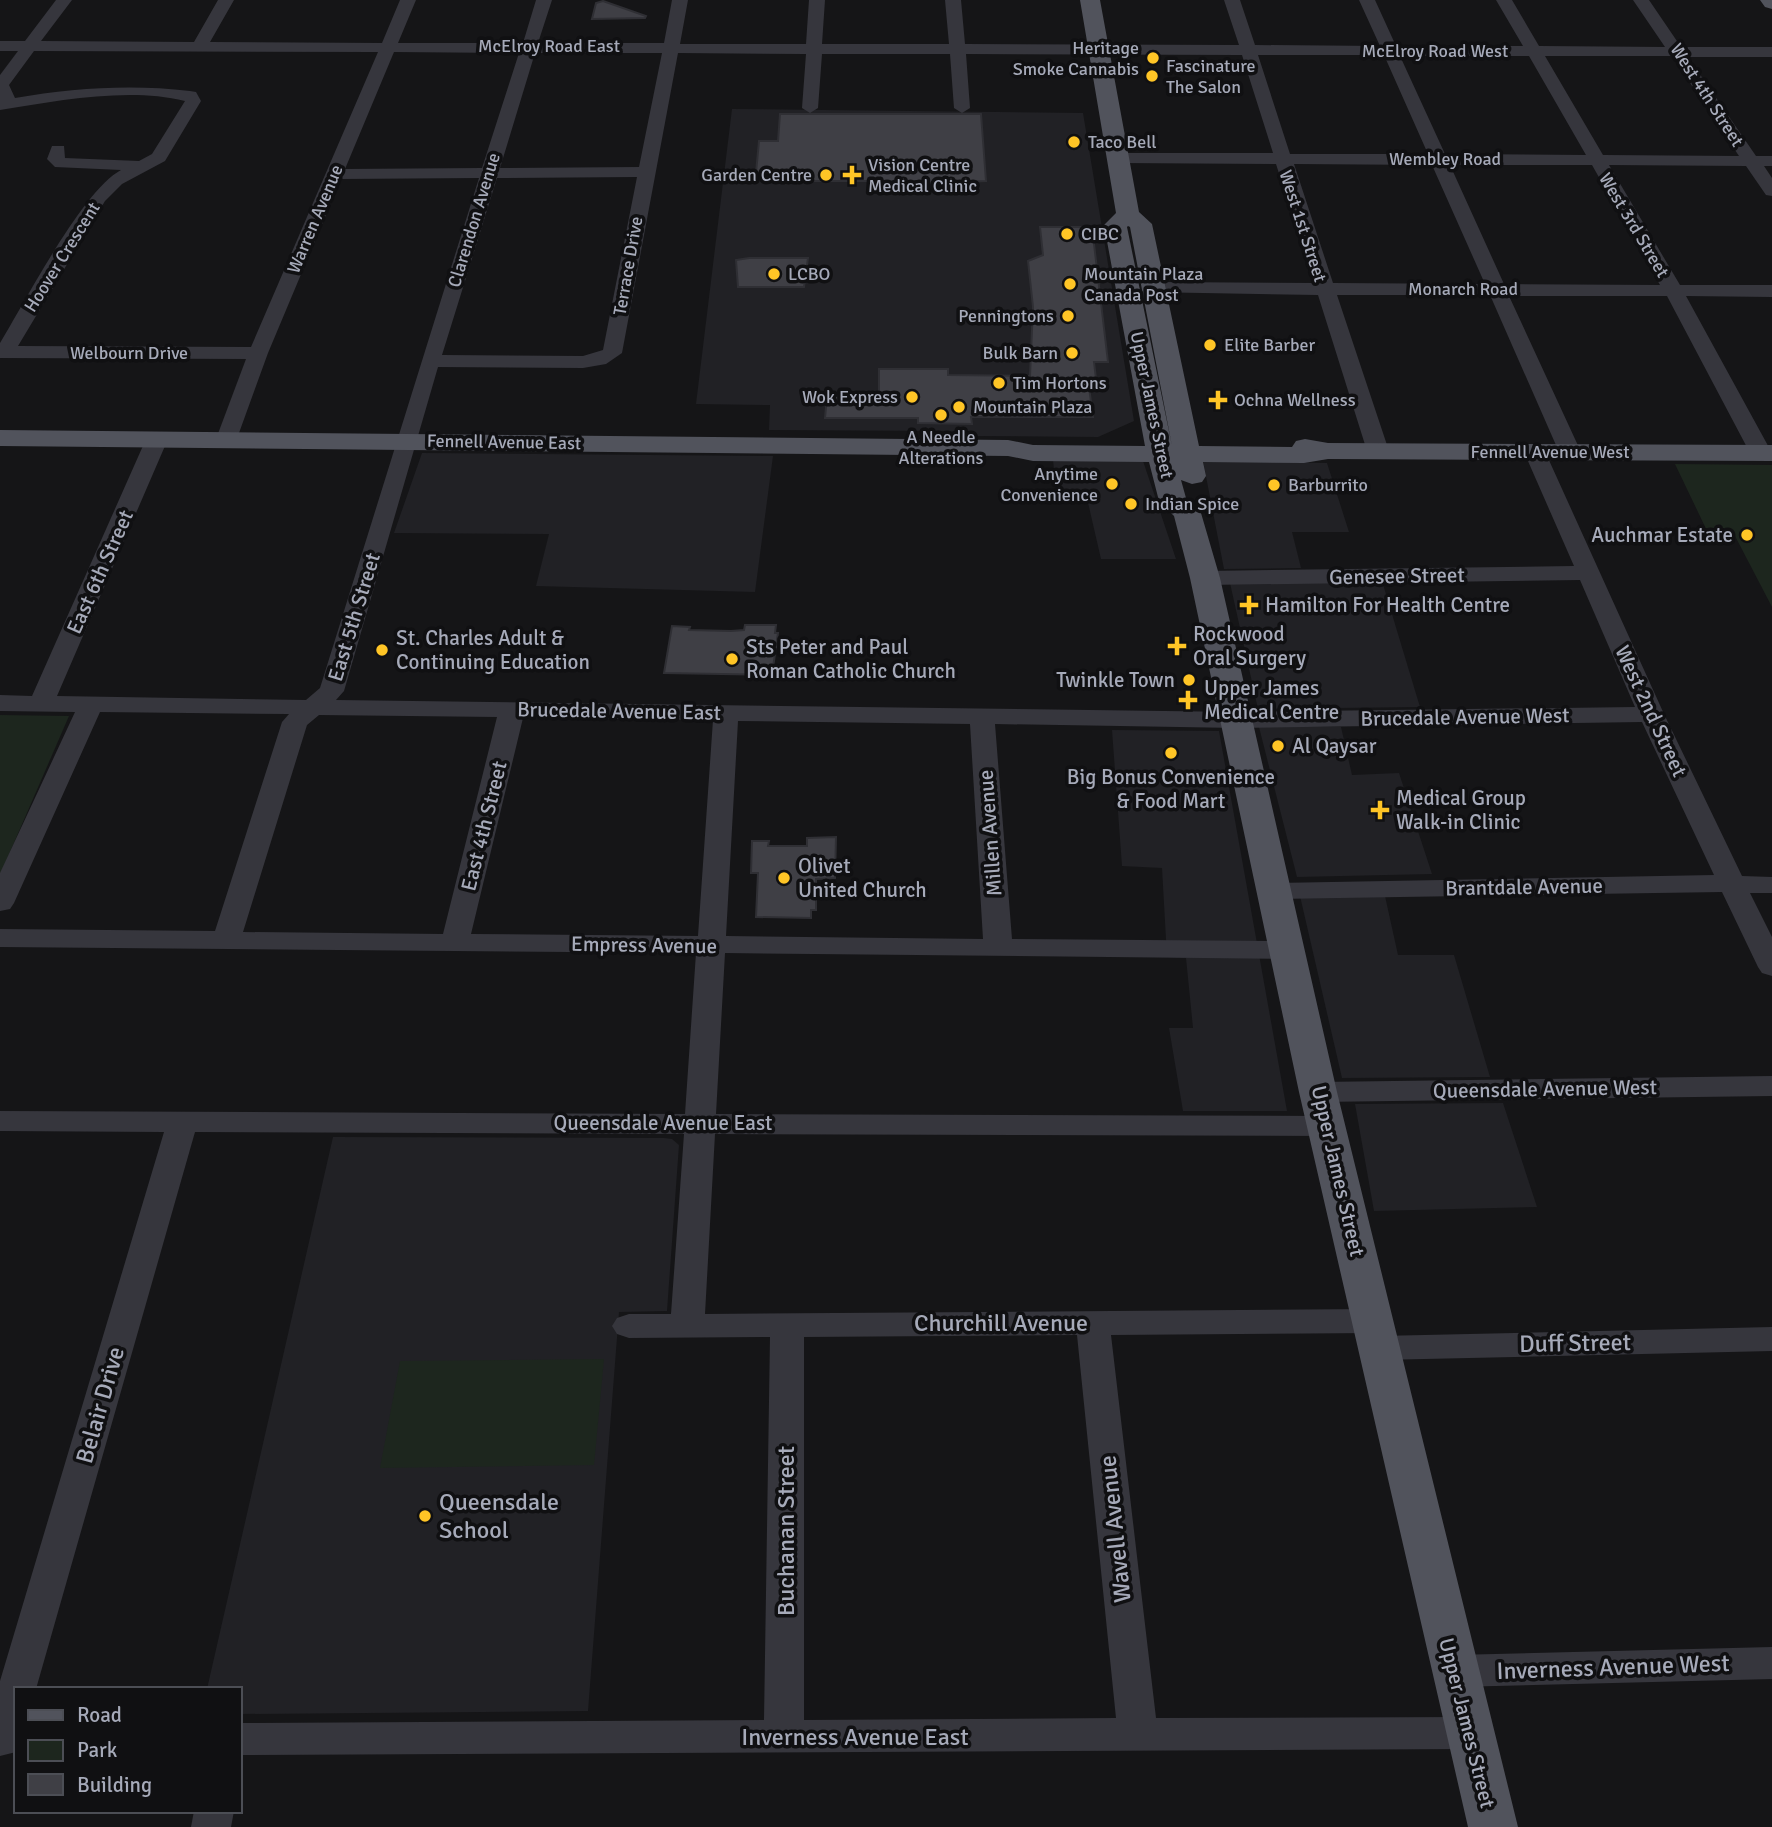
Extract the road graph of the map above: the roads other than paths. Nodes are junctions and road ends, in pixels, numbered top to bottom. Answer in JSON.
{"nodes":[{"id":1,"x":64,"y":0,"type":"edge"},
{"id":2,"x":226,"y":0,"type":"edge"},
{"id":3,"x":408,"y":0,"type":"edge"},
{"id":4,"x":544,"y":0,"type":"edge"},
{"id":5,"x":680,"y":0,"type":"edge"},
{"id":6,"x":817,"y":0,"type":"edge"},
{"id":7,"x":953,"y":0,"type":"edge"},
{"id":8,"x":1090,"y":0,"type":"edge"},
{"id":9,"x":1232,"y":0,"type":"edge"},
{"id":10,"x":1367,"y":0,"type":"edge"},
{"id":11,"x":1504,"y":0,"type":"edge"},
{"id":12,"x":1641,"y":0,"type":"edge"},
{"id":13,"x":200,"y":45,"type":"junction"},
{"id":14,"x":389,"y":45,"type":"junction"},
{"id":15,"x":0,"y":46,"type":"edge"},
{"id":16,"x":31,"y":46,"type":"junction"},
{"id":17,"x":531,"y":46,"type":"junction"},
{"id":18,"x":671,"y":46,"type":"junction"},
{"id":19,"x":813,"y":47,"type":"junction"},
{"id":20,"x":956,"y":49,"type":"junction"},
{"id":21,"x":1099,"y":50,"type":"junction"},
{"id":22,"x":1248,"y":51,"type":"junction"},
{"id":23,"x":1388,"y":51,"type":"junction"},
{"id":24,"x":1532,"y":52,"type":"junction"},
{"id":25,"x":1679,"y":52,"type":"junction"},
{"id":26,"x":1772,"y":52,"type":"edge"},
{"id":27,"x":5,"y":104,"type":"edge"},
{"id":28,"x":810,"y":108,"type":"dead end"},
{"id":29,"x":962,"y":108,"type":"dead end"},
{"id":30,"x":58,"y":150,"type":"dead end"},
{"id":31,"x":1119,"y":158,"type":"junction"},
{"id":32,"x":1281,"y":158,"type":"junction"},
{"id":33,"x":1438,"y":159,"type":"junction"},
{"id":34,"x":1595,"y":159,"type":"junction"},
{"id":35,"x":1750,"y":160,"type":"junction"},
{"id":36,"x":1772,"y":160,"type":"edge"},
{"id":37,"x":142,"y":166,"type":"junction"},
{"id":38,"x":644,"y":172,"type":"junction"},
{"id":39,"x":488,"y":173,"type":"junction"},
{"id":40,"x":334,"y":174,"type":"junction"},
{"id":41,"x":1772,"y":191,"type":"edge"},
{"id":42,"x":1128,"y":215,"type":"junction"},
{"id":43,"x":1154,"y":288,"type":"junction"},
{"id":44,"x":1323,"y":289,"type":"junction"},
{"id":45,"x":1499,"y":289,"type":"junction"},
{"id":46,"x":1673,"y":290,"type":"junction"},
{"id":47,"x":1772,"y":291,"type":"edge"},
{"id":48,"x":2,"y":352,"type":"edge"},
{"id":49,"x":258,"y":353,"type":"junction"},
{"id":50,"x":430,"y":361,"type":"junction"},
{"id":51,"x":0,"y":438,"type":"edge"},
{"id":52,"x":157,"y":439,"type":"junction"},
{"id":53,"x":227,"y":439,"type":"junction"},
{"id":54,"x":408,"y":440,"type":"junction"},
{"id":55,"x":1172,"y":449,"type":"junction"},
{"id":56,"x":1378,"y":451,"type":"junction"},
{"id":57,"x":1535,"y":452,"type":"junction"},
{"id":58,"x":1570,"y":452,"type":"junction"},
{"id":59,"x":1766,"y":453,"type":"edge"},
{"id":60,"x":1588,"y":573,"type":"junction"},
{"id":61,"x":1206,"y":578,"type":"junction"},
{"id":62,"x":0,"y":703,"type":"edge"},
{"id":63,"x":92,"y":703,"type":"junction"},
{"id":64,"x":41,"y":704,"type":"junction"},
{"id":65,"x":312,"y":706,"type":"junction"},
{"id":66,"x":512,"y":709,"type":"junction"},
{"id":67,"x":726,"y":713,"type":"junction"},
{"id":68,"x":1651,"y":713,"type":"junction"},
{"id":69,"x":982,"y":717,"type":"junction"},
{"id":70,"x":1238,"y":720,"type":"junction"},
{"id":71,"x":1733,"y":883,"type":"junction"},
{"id":72,"x":1772,"y":885,"type":"edge"},
{"id":73,"x":1276,"y":891,"type":"junction"},
{"id":74,"x":0,"y":903,"type":"edge"},
{"id":75,"x":0,"y":939,"type":"edge"},
{"id":76,"x":228,"y":939,"type":"junction"},
{"id":77,"x":455,"y":943,"type":"junction"},
{"id":78,"x":709,"y":946,"type":"junction"},
{"id":79,"x":999,"y":948,"type":"junction"},
{"id":80,"x":1289,"y":950,"type":"junction"},
{"id":81,"x":1772,"y":967,"type":"edge"},
{"id":82,"x":1772,"y":1086,"type":"edge"},
{"id":83,"x":1322,"y":1109,"type":"junction"},
{"id":84,"x":183,"y":1120,"type":"junction"},
{"id":85,"x":0,"y":1121,"type":"edge"},
{"id":86,"x":702,"y":1124,"type":"junction"},
{"id":87,"x":1093,"y":1323,"type":"junction"},
{"id":88,"x":687,"y":1325,"type":"junction"},
{"id":89,"x":787,"y":1325,"type":"junction"},
{"id":90,"x":629,"y":1326,"type":"dead end"},
{"id":91,"x":1376,"y":1334,"type":"junction"},
{"id":92,"x":1772,"y":1339,"type":"edge"},
{"id":93,"x":1772,"y":1663,"type":"edge"},
{"id":94,"x":1454,"y":1671,"type":"junction"},
{"id":95,"x":18,"y":1687,"type":"edge"},
{"id":96,"x":14,"y":1703,"type":"edge"},
{"id":97,"x":1471,"y":1733,"type":"junction"},
{"id":98,"x":1139,"y":1736,"type":"junction"},
{"id":99,"x":784,"y":1737,"type":"junction"},
{"id":100,"x":242,"y":1739,"type":"edge"},
{"id":101,"x":6,"y":1740,"type":"edge"},
{"id":102,"x":1493,"y":1827,"type":"edge"}],
"edges":[{"from":1,"to":16,"type":"street"},
{"from":2,"to":13,"type":"street"},
{"from":3,"to":14,"type":"street","name":"Warren Avenue"},
{"from":4,"to":17,"type":"street","name":"Clarendon Avenue"},
{"from":5,"to":18,"type":"street","name":"Terrace Drive"},
{"from":6,"to":19,"type":"street"},
{"from":7,"to":20,"type":"street"},
{"from":8,"to":21,"type":"main road","name":"Upper James Street"},
{"from":9,"to":22,"type":"street","name":"West 1st Street"},
{"from":10,"to":23,"type":"street"},
{"from":11,"to":24,"type":"street","name":"West 3rd Street"},
{"from":12,"to":25,"type":"street","name":"West 4th Street"},
{"from":13,"to":14,"type":"street","name":"McElroy Road East"},
{"from":13,"to":16,"type":"street","name":"McElroy Road East"},
{"from":14,"to":17,"type":"street","name":"McElroy Road East"},
{"from":14,"to":40,"type":"street","name":"Warren Avenue"},
{"from":15,"to":16,"type":"street","name":"McElroy Road East"},
{"from":16,"to":27,"type":"street"},
{"from":17,"to":18,"type":"street","name":"McElroy Road East"},
{"from":17,"to":39,"type":"street","name":"Clarendon Avenue"},
{"from":18,"to":19,"type":"street","name":"McElroy Road East"},
{"from":18,"to":38,"type":"street","name":"Terrace Drive"},
{"from":19,"to":20,"type":"street","name":"McElroy Road East"},
{"from":19,"to":28,"type":"street"},
{"from":20,"to":21,"type":"street","name":"McElroy Road East"},
{"from":20,"to":29,"type":"street"},
{"from":21,"to":22,"type":"street","name":"McElroy Road West"},
{"from":21,"to":31,"type":"main road","name":"Upper James Street"},
{"from":22,"to":23,"type":"street","name":"McElroy Road West"},
{"from":22,"to":32,"type":"street","name":"West 1st Street"},
{"from":23,"to":24,"type":"street","name":"McElroy Road West"},
{"from":23,"to":33,"type":"street"},
{"from":24,"to":25,"type":"street","name":"McElroy Road West"},
{"from":24,"to":34,"type":"street","name":"West 3rd Street"},
{"from":25,"to":26,"type":"street","name":"McElroy Road West"},
{"from":25,"to":35,"type":"street","name":"West 4th Street"},
{"from":27,"to":37,"type":"street","name":"Hoover Crescent"},
{"from":30,"to":37,"type":"street"},
{"from":31,"to":32,"type":"street","name":"Wembley Road"},
{"from":31,"to":42,"type":"main road","name":"Upper James Street"},
{"from":32,"to":33,"type":"street","name":"Wembley Road"},
{"from":32,"to":44,"type":"street","name":"West 1st Street"},
{"from":33,"to":34,"type":"street","name":"Wembley Road"},
{"from":33,"to":45,"type":"street"},
{"from":34,"to":35,"type":"street","name":"Wembley Road"},
{"from":34,"to":46,"type":"street","name":"West 3rd Street"},
{"from":35,"to":36,"type":"street","name":"Wembley Road"},
{"from":35,"to":41,"type":"street","name":"West 4th Street"},
{"from":37,"to":48,"type":"street","name":"Hoover Crescent"},
{"from":38,"to":39,"type":"street"},
{"from":38,"to":50,"type":"street","name":"Terrace Drive"},
{"from":39,"to":40,"type":"street"},
{"from":39,"to":50,"type":"street","name":"Clarendon Avenue"},
{"from":40,"to":49,"type":"street","name":"Warren Avenue"},
{"from":42,"to":43,"type":"main road","name":"Upper James Street"},
{"from":42,"to":55,"type":"main road","name":"Upper James Street"},
{"from":43,"to":44,"type":"street","name":"Monarch Road"},
{"from":43,"to":55,"type":"main road","name":"Upper James Street"},
{"from":44,"to":45,"type":"street","name":"Monarch Road"},
{"from":44,"to":56,"type":"street","name":"West 1st Street"},
{"from":45,"to":46,"type":"street","name":"Monarch Road"},
{"from":45,"to":58,"type":"street"},
{"from":46,"to":47,"type":"street","name":"Monarch Road"},
{"from":46,"to":59,"type":"street","name":"West 3rd Street"},
{"from":48,"to":49,"type":"street","name":"Welbourn Drive"},
{"from":49,"to":53,"type":"street","name":"Warren Avenue"},
{"from":50,"to":54,"type":"street","name":"Clarendon Avenue"},
{"from":51,"to":52,"type":"main road","name":"Fennell Avenue East"},
{"from":52,"to":53,"type":"main road","name":"Fennell Avenue East"},
{"from":52,"to":64,"type":"street","name":"East 6th Street"},
{"from":53,"to":54,"type":"main road","name":"Fennell Avenue East"},
{"from":54,"to":55,"type":"main road","name":"Fennell Avenue East"},
{"from":54,"to":65,"type":"street","name":"East 5th Street"},
{"from":55,"to":56,"type":"main road","name":"Fennell Avenue West"},
{"from":55,"to":61,"type":"main road","name":"Upper James Street"},
{"from":56,"to":57,"type":"main road","name":"Fennell Avenue West"},
{"from":57,"to":58,"type":"main road","name":"Fennell Avenue West"},
{"from":57,"to":60,"type":"street","name":"West 2nd Street"},
{"from":58,"to":59,"type":"main road","name":"Fennell Avenue West"},
{"from":60,"to":61,"type":"street","name":"Genesee Street"},
{"from":60,"to":68,"type":"street","name":"West 2nd Street"},
{"from":61,"to":70,"type":"main road","name":"Upper James Street"},
{"from":62,"to":64,"type":"street","name":"Brucedale Avenue East"},
{"from":63,"to":64,"type":"street","name":"Brucedale Avenue East"},
{"from":63,"to":65,"type":"street","name":"Brucedale Avenue East"},
{"from":63,"to":74,"type":"street"},
{"from":65,"to":66,"type":"street","name":"Brucedale Avenue East"},
{"from":65,"to":76,"type":"street","name":"East 5th Street"},
{"from":66,"to":67,"type":"street","name":"Brucedale Avenue East"},
{"from":66,"to":77,"type":"street","name":"East 4th Street"},
{"from":67,"to":69,"type":"street","name":"Brucedale Avenue East"},
{"from":67,"to":78,"type":"street"},
{"from":68,"to":70,"type":"street","name":"Brucedale Avenue West"},
{"from":68,"to":71,"type":"street","name":"West 2nd Street"},
{"from":69,"to":70,"type":"street","name":"Brucedale Avenue East"},
{"from":69,"to":79,"type":"street","name":"Millen Avenue"},
{"from":70,"to":73,"type":"main road","name":"Upper James Street"},
{"from":71,"to":72,"type":"street","name":"Brantdale Avenue"},
{"from":71,"to":73,"type":"street","name":"Brantdale Avenue"},
{"from":71,"to":81,"type":"street","name":"West 2nd Street"},
{"from":73,"to":80,"type":"main road","name":"Upper James Street"},
{"from":75,"to":76,"type":"street","name":"Empress Avenue"},
{"from":76,"to":77,"type":"street","name":"Empress Avenue"},
{"from":77,"to":78,"type":"street","name":"Empress Avenue"},
{"from":78,"to":79,"type":"street","name":"Empress Avenue"},
{"from":78,"to":86,"type":"street"},
{"from":79,"to":80,"type":"street","name":"Empress Avenue"},
{"from":80,"to":83,"type":"main road","name":"Upper James Street"},
{"from":82,"to":83,"type":"street","name":"Queensdale Avenue West"},
{"from":83,"to":86,"type":"street","name":"Queensdale Avenue East"},
{"from":83,"to":91,"type":"main road","name":"Upper James Street"},
{"from":84,"to":85,"type":"street","name":"Queensdale Avenue East"},
{"from":84,"to":86,"type":"street","name":"Queensdale Avenue East"},
{"from":84,"to":95,"type":"street","name":"Belair Drive"},
{"from":86,"to":88,"type":"street"},
{"from":87,"to":89,"type":"street","name":"Churchill Avenue"},
{"from":87,"to":91,"type":"street","name":"Churchill Avenue"},
{"from":87,"to":98,"type":"street","name":"Wavell Avenue"},
{"from":88,"to":89,"type":"street","name":"Churchill Avenue"},
{"from":88,"to":90,"type":"street","name":"Churchill Avenue"},
{"from":89,"to":99,"type":"street","name":"Buchanan Street"},
{"from":91,"to":92,"type":"street","name":"Duff Street"},
{"from":91,"to":94,"type":"main road","name":"Upper James Street"},
{"from":93,"to":94,"type":"street","name":"Inverness Avenue West"},
{"from":94,"to":97,"type":"main road","name":"Upper James Street"},
{"from":96,"to":101,"type":"street"},
{"from":97,"to":98,"type":"street","name":"Inverness Avenue East"},
{"from":97,"to":102,"type":"main road","name":"Upper James Street"},
{"from":98,"to":99,"type":"street","name":"Inverness Avenue East"},
{"from":99,"to":100,"type":"street","name":"Inverness Avenue East"}]}
